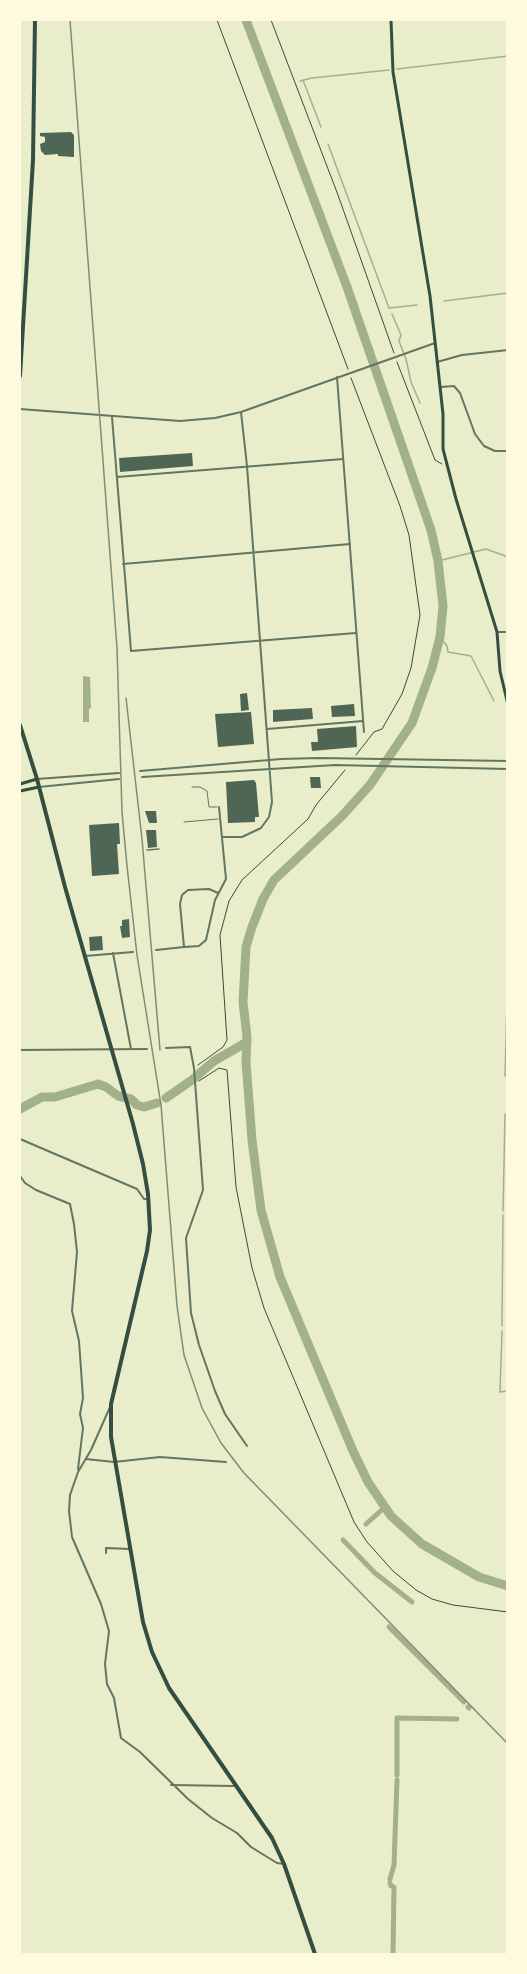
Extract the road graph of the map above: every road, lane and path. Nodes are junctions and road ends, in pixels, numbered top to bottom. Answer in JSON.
{"nodes":[{"id":1,"x":35,"y":20,"type":"edge"},
{"id":2,"x":217,"y":20,"type":"edge"},
{"id":3,"x":271,"y":20,"type":"edge"},
{"id":4,"x":391,"y":20,"type":"edge"},
{"id":5,"x":20,"y":263,"type":"edge"},
{"id":6,"x":27,"y":264,"type":"junction"},
{"id":7,"x":435,"y":343,"type":"junction"},
{"id":8,"x":507,"y":350,"type":"edge"},
{"id":9,"x":395,"y":357,"type":"junction"},
{"id":10,"x":437,"y":362,"type":"junction"},
{"id":11,"x":350,"y":374,"type":"junction"},
{"id":12,"x":20,"y":376,"type":"edge"},
{"id":13,"x":337,"y":377,"type":"junction"},
{"id":14,"x":440,"y":387,"type":"junction"},
{"id":15,"x":20,"y":410,"type":"edge"},
{"id":16,"x":241,"y":412,"type":"junction"},
{"id":17,"x":112,"y":417,"type":"junction"},
{"id":18,"x":507,"y":451,"type":"edge"},
{"id":19,"x":343,"y":459,"type":"junction"},
{"id":20,"x":247,"y":466,"type":"junction"},
{"id":21,"x":448,"y":469,"type":"junction"},
{"id":22,"x":117,"y":477,"type":"junction"},
{"id":23,"x":350,"y":544,"type":"junction"},
{"id":24,"x":254,"y":553,"type":"junction"},
{"id":25,"x":123,"y":564,"type":"junction"},
{"id":26,"x":497,"y":632,"type":"junction"},
{"id":27,"x":507,"y":632,"type":"edge"},
{"id":28,"x":356,"y":633,"type":"junction"},
{"id":29,"x":261,"y":640,"type":"junction"},
{"id":30,"x":507,"y":704,"type":"edge"},
{"id":31,"x":363,"y":721,"type":"junction"},
{"id":32,"x":20,"y":725,"type":"edge"},
{"id":33,"x":267,"y":729,"type":"junction"},
{"id":34,"x":364,"y":732,"type":"dead end"},
{"id":35,"x":355,"y":757,"type":"dead end"},
{"id":36,"x":270,"y":761,"type":"junction"},
{"id":37,"x":507,"y":761,"type":"edge"},
{"id":38,"x":348,"y":766,"type":"dead end"},
{"id":39,"x":270,"y":768,"type":"junction"},
{"id":40,"x":507,"y":769,"type":"edge"},
{"id":41,"x":140,"y":771,"type":"dead end"},
{"id":42,"x":120,"y":773,"type":"dead end"},
{"id":43,"x":142,"y":777,"type":"dead end"},
{"id":44,"x":37,"y":779,"type":"junction"},
{"id":45,"x":119,"y":779,"type":"dead end"},
{"id":46,"x":20,"y":784,"type":"edge"},
{"id":47,"x":39,"y":787,"type":"junction"},
{"id":48,"x":192,"y":787,"type":"dead end"},
{"id":49,"x":20,"y":791,"type":"edge"},
{"id":50,"x":219,"y":807,"type":"joint"},
{"id":51,"x":220,"y":819,"type":"junction"},
{"id":52,"x":184,"y":822,"type":"dead end"},
{"id":53,"x":223,"y":837,"type":"junction"},
{"id":54,"x":159,"y":849,"type":"dead end"},
{"id":55,"x":147,"y":850,"type":"dead end"},
{"id":56,"x":218,"y":893,"type":"junction"},
{"id":57,"x":184,"y":947,"type":"junction"},
{"id":58,"x":156,"y":950,"type":"dead end"},
{"id":59,"x":133,"y":951,"type":"dead end"},
{"id":60,"x":113,"y":953,"type":"junction"},
{"id":61,"x":85,"y":956,"type":"junction"},
{"id":62,"x":111,"y":1048,"type":"junction"},
{"id":63,"x":166,"y":1048,"type":"dead end"},
{"id":64,"x":131,"y":1049,"type":"junction"},
{"id":65,"x":147,"y":1049,"type":"dead end"},
{"id":66,"x":20,"y":1050,"type":"edge"},
{"id":67,"x":194,"y":1068,"type":"junction"},
{"id":68,"x":195,"y":1084,"type":"junction"},
{"id":69,"x":20,"y":1139,"type":"edge"},
{"id":70,"x":20,"y":1176,"type":"edge"},
{"id":71,"x":148,"y":1199,"type":"junction"},
{"id":72,"x":111,"y":1404,"type":"junction"},
{"id":73,"x":247,"y":1446,"type":"dead end"},
{"id":74,"x":86,"y":1459,"type":"junction"},
{"id":75,"x":114,"y":1462,"type":"junction"},
{"id":76,"x":226,"y":1462,"type":"dead end"},
{"id":77,"x":78,"y":1472,"type":"junction"},
{"id":78,"x":130,"y":1549,"type":"junction"},
{"id":79,"x":106,"y":1553,"type":"dead end"},
{"id":80,"x":507,"y":1612,"type":"edge"},
{"id":81,"x":171,"y":1785,"type":"junction"},
{"id":82,"x":237,"y":1786,"type":"junction"},
{"id":83,"x":284,"y":1864,"type":"junction"},
{"id":84,"x":315,"y":1954,"type":"edge"}],
"edges":[{"from":1,"to":6,"type":"highway"},
{"from":2,"to":11,"type":"path"},
{"from":3,"to":9,"type":"path"},
{"from":4,"to":7,"type":"main road"},
{"from":5,"to":6,"type":"street"},
{"from":6,"to":12,"type":"highway"},
{"from":7,"to":9,"type":"street"},
{"from":7,"to":10,"type":"main road"},
{"from":8,"to":10,"type":"street"},
{"from":9,"to":11,"type":"street"},
{"from":9,"to":21,"type":"path"},
{"from":10,"to":14,"type":"main road"},
{"from":11,"to":13,"type":"street"},
{"from":11,"to":35,"type":"path"},
{"from":13,"to":16,"type":"street"},
{"from":13,"to":19,"type":"street"},
{"from":14,"to":18,"type":"street"},
{"from":14,"to":21,"type":"main road"},
{"from":15,"to":17,"type":"street"},
{"from":16,"to":17,"type":"street"},
{"from":16,"to":20,"type":"street"},
{"from":17,"to":22,"type":"street"},
{"from":19,"to":20,"type":"street"},
{"from":19,"to":23,"type":"street"},
{"from":20,"to":22,"type":"street"},
{"from":20,"to":24,"type":"street"},
{"from":21,"to":26,"type":"main road"},
{"from":22,"to":25,"type":"street"},
{"from":23,"to":24,"type":"street"},
{"from":23,"to":28,"type":"street"},
{"from":24,"to":25,"type":"street"},
{"from":24,"to":29,"type":"street"},
{"from":25,"to":29,"type":"street"},
{"from":26,"to":27,"type":"street"},
{"from":26,"to":30,"type":"main road"},
{"from":28,"to":29,"type":"street"},
{"from":28,"to":31,"type":"street"},
{"from":29,"to":33,"type":"street"},
{"from":31,"to":33,"type":"street"},
{"from":31,"to":34,"type":"street"},
{"from":32,"to":44,"type":"highway"},
{"from":33,"to":36,"type":"street"},
{"from":36,"to":37,"type":"street"},
{"from":36,"to":39,"type":"street"},
{"from":36,"to":41,"type":"street"},
{"from":38,"to":67,"type":"path"},
{"from":39,"to":40,"type":"street"},
{"from":39,"to":43,"type":"street"},
{"from":39,"to":53,"type":"street"},
{"from":42,"to":44,"type":"street"},
{"from":44,"to":46,"type":"main road"},
{"from":44,"to":47,"type":"highway"},
{"from":45,"to":47,"type":"street"},
{"from":47,"to":49,"type":"main road"},
{"from":47,"to":61,"type":"highway"},
{"from":48,"to":50,"type":"lane"},
{"from":50,"to":51,"type":"street"},
{"from":51,"to":52,"type":"lane"},
{"from":51,"to":53,"type":"street"},
{"from":53,"to":56,"type":"street"},
{"from":54,"to":55,"type":"street"},
{"from":56,"to":57,"type":"street"},
{"from":56,"to":57,"type":"street"},
{"from":57,"to":58,"type":"street"},
{"from":59,"to":60,"type":"street"},
{"from":60,"to":61,"type":"street"},
{"from":60,"to":64,"type":"street"},
{"from":61,"to":62,"type":"highway"},
{"from":62,"to":64,"type":"street"},
{"from":62,"to":66,"type":"street"},
{"from":62,"to":71,"type":"highway"},
{"from":63,"to":67,"type":"street"},
{"from":64,"to":65,"type":"street"},
{"from":67,"to":68,"type":"street"},
{"from":68,"to":73,"type":"street"},
{"from":68,"to":80,"type":"path"},
{"from":69,"to":71,"type":"street"},
{"from":70,"to":77,"type":"street"},
{"from":71,"to":72,"type":"highway"},
{"from":72,"to":74,"type":"street"},
{"from":72,"to":75,"type":"highway"},
{"from":74,"to":75,"type":"street"},
{"from":74,"to":77,"type":"street"},
{"from":75,"to":76,"type":"street"},
{"from":75,"to":78,"type":"highway"},
{"from":77,"to":81,"type":"street"},
{"from":78,"to":79,"type":"street"},
{"from":78,"to":82,"type":"highway"},
{"from":81,"to":82,"type":"street"},
{"from":81,"to":83,"type":"street"},
{"from":82,"to":83,"type":"highway"},
{"from":83,"to":84,"type":"highway"}]}
